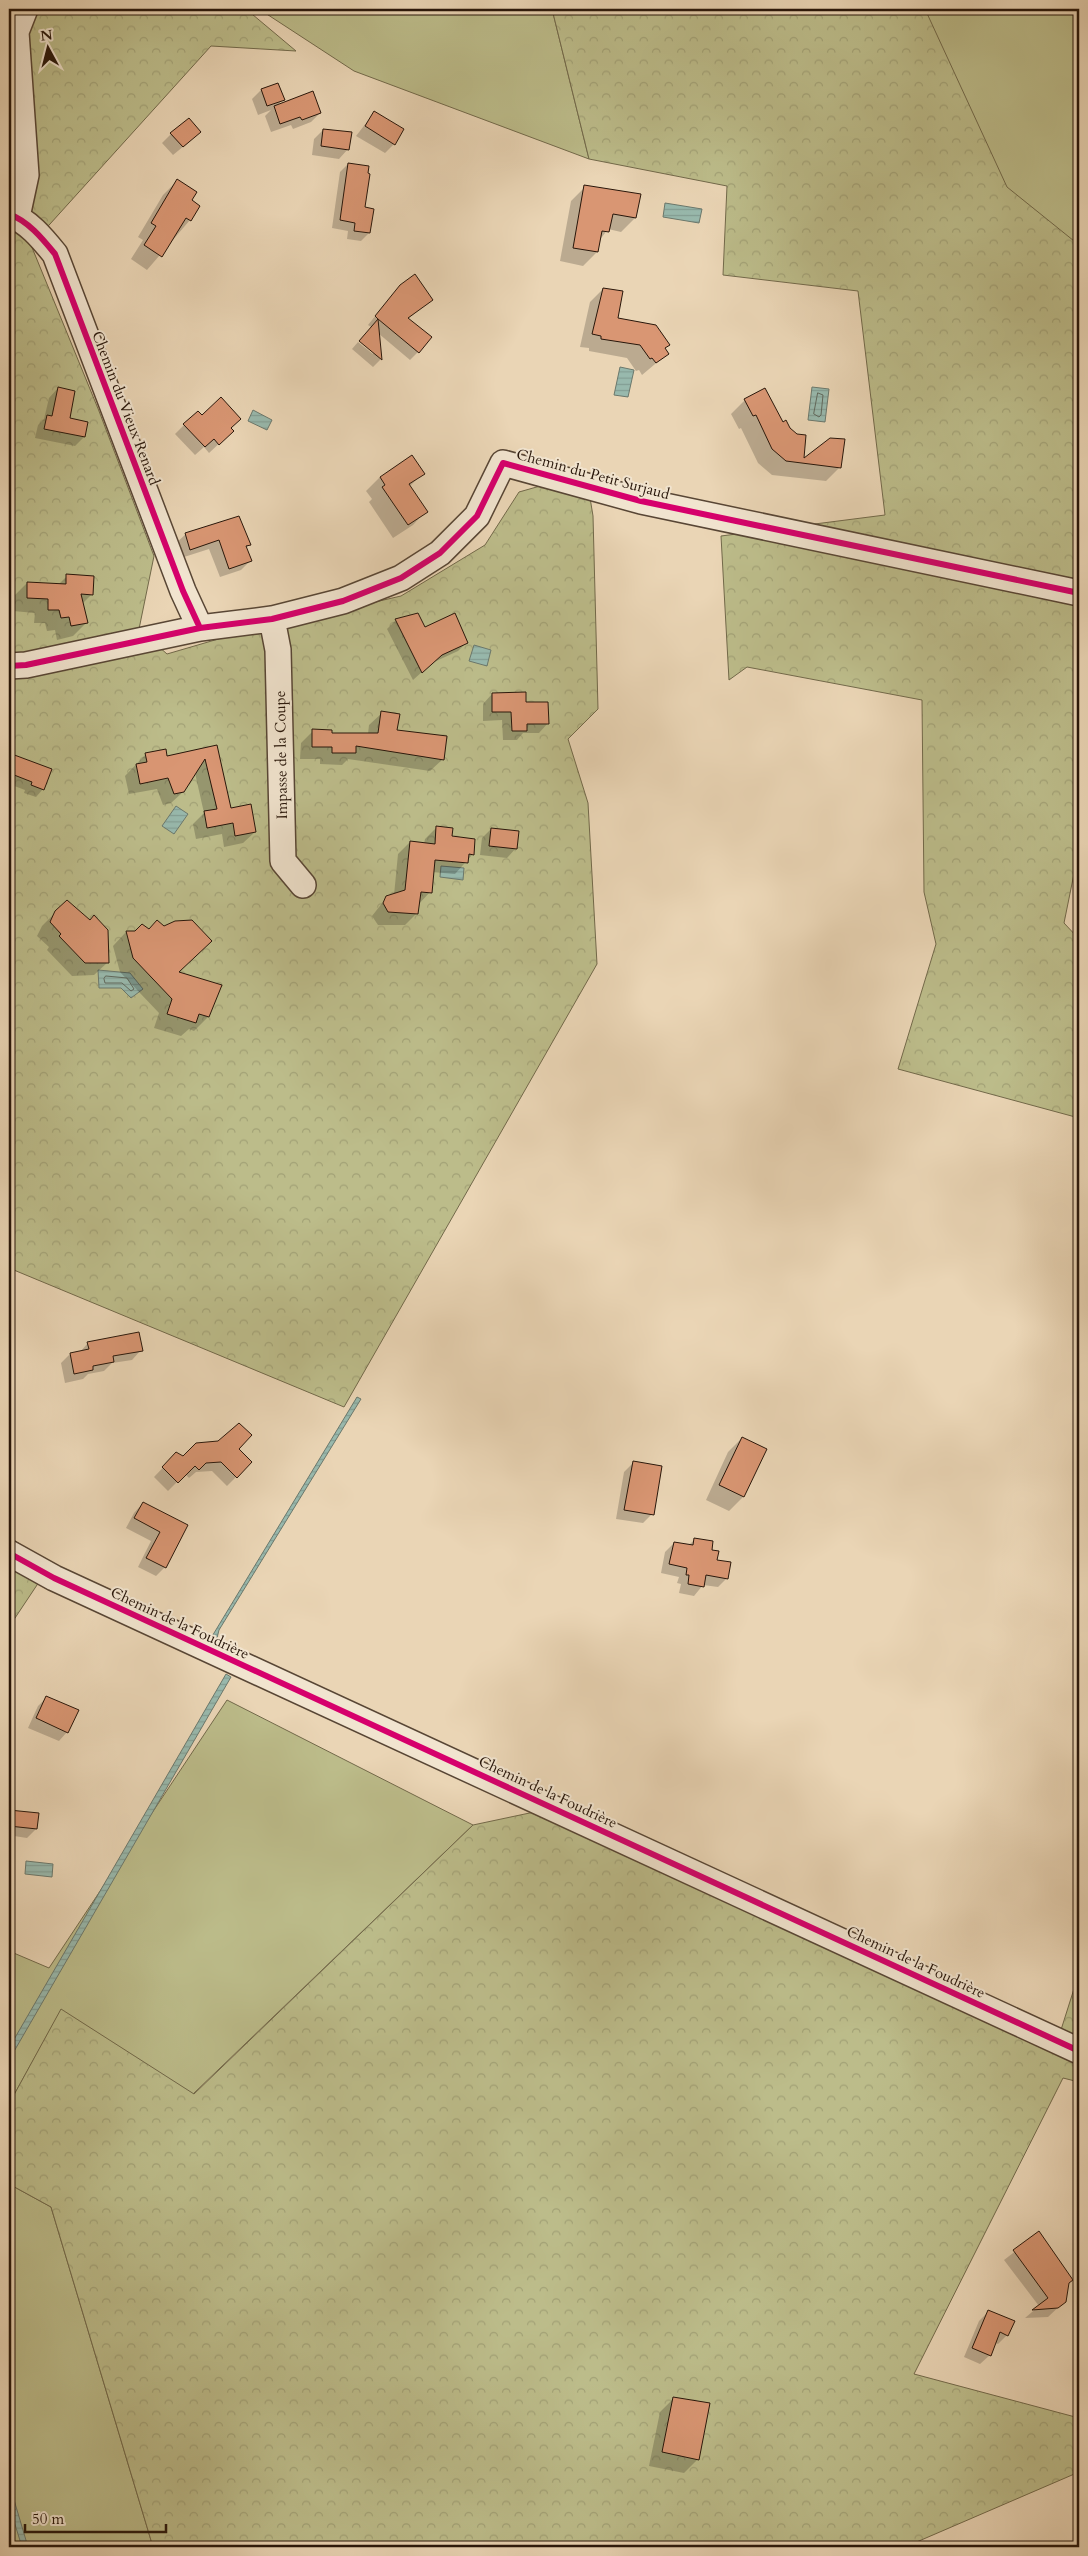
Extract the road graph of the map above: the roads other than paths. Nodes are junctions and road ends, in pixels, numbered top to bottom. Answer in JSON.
{"nodes":[{"id":1,"x":25,"y":9,"type":"edge"},
{"id":2,"x":13,"y":215,"type":"edge"},
{"id":3,"x":1079,"y":593,"type":"edge"},
{"id":4,"x":272,"y":619,"type":"junction"},
{"id":5,"x":200,"y":628,"type":"junction"},
{"id":6,"x":9,"y":666,"type":"edge"},
{"id":7,"x":303,"y":885,"type":"dead end"},
{"id":8,"x":9,"y":1553,"type":"edge"},
{"id":9,"x":1079,"y":2050,"type":"edge"}],
"edges":[{"from":1,"to":2,"type":"street"},
{"from":2,"to":5,"type":"street","name":"Chemin du Vieux Renard"},
{"from":3,"to":4,"type":"street","name":"Chemin du Petit Surjaud"},
{"from":4,"to":5,"type":"street","name":"Chemin du Petit Surjaud"},
{"from":4,"to":7,"type":"street","name":"Impasse de la Coupe"},
{"from":5,"to":6,"type":"street","name":"Chemin du Petit Surjaud"},
{"from":8,"to":9,"type":"street","name":"Chemin de la Foudrière"}]}
